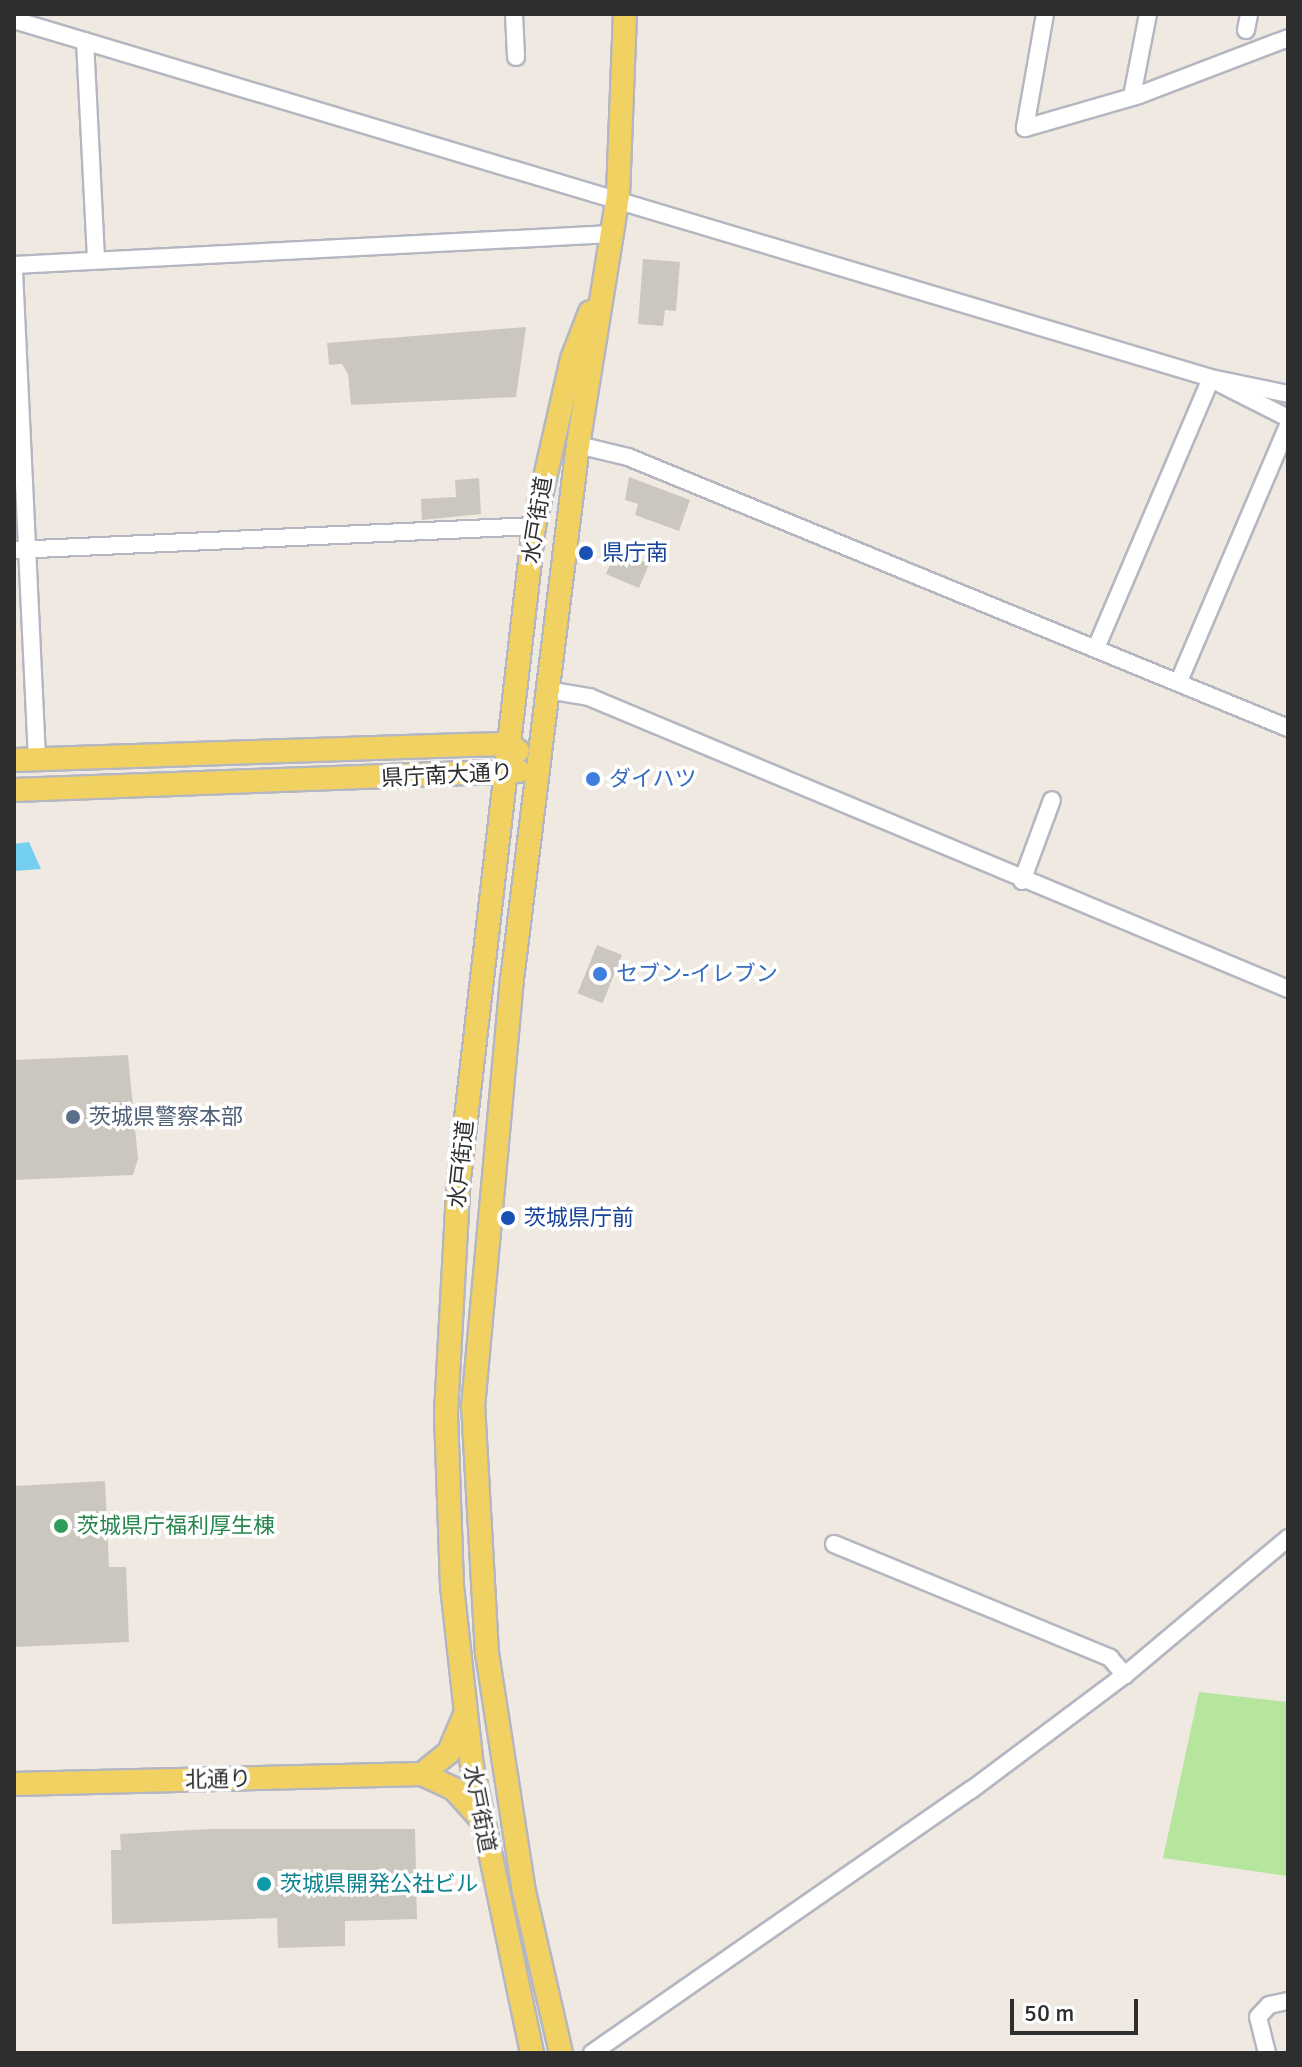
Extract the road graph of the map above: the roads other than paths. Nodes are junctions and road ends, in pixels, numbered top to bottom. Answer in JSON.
{"nodes":[{"id":1,"x":514,"y":14,"type":"edge"},
{"id":2,"x":625,"y":14,"type":"edge"},
{"id":3,"x":1045,"y":14,"type":"edge"},
{"id":4,"x":1148,"y":14,"type":"edge"},
{"id":5,"x":14,"y":20,"type":"edge"},
{"id":6,"x":1288,"y":38,"type":"edge"},
{"id":7,"x":85,"y":41,"type":"junction"},
{"id":8,"x":516,"y":57,"type":"dead end"},
{"id":9,"x":1133,"y":91,"type":"junction"},
{"id":10,"x":618,"y":195,"type":"junction"},
{"id":11,"x":611,"y":234,"type":"junction"},
{"id":12,"x":96,"y":258,"type":"junction"},
{"id":13,"x":14,"y":265,"type":"edge"},
{"id":14,"x":14,"y":271,"type":"edge"},
{"id":15,"x":603,"y":281,"type":"junction"},
{"id":16,"x":1211,"y":378,"type":"junction"},
{"id":17,"x":1288,"y":394,"type":"edge"},
{"id":18,"x":1288,"y":418,"type":"edge"},
{"id":19,"x":1288,"y":425,"type":"edge"},
{"id":20,"x":578,"y":445,"type":"junction"},
{"id":21,"x":534,"y":526,"type":"junction"},
{"id":22,"x":21,"y":550,"type":"edge"},
{"id":23,"x":1096,"y":648,"type":"junction"},
{"id":24,"x":1179,"y":681,"type":"junction"},
{"id":25,"x":547,"y":690,"type":"junction"},
{"id":26,"x":1288,"y":728,"type":"edge"},
{"id":27,"x":508,"y":744,"type":"junction"},
{"id":28,"x":37,"y":759,"type":"junction"},
{"id":29,"x":14,"y":760,"type":"edge"},
{"id":30,"x":539,"y":765,"type":"junction"},
{"id":31,"x":504,"y":776,"type":"junction"},
{"id":32,"x":14,"y":790,"type":"edge"},
{"id":33,"x":1052,"y":800,"type":"dead end"},
{"id":34,"x":1022,"y":881,"type":"junction"},
{"id":35,"x":1288,"y":989,"type":"edge"},
{"id":36,"x":454,"y":1243,"type":"junction"},
{"id":37,"x":483,"y":1247,"type":"junction"},
{"id":38,"x":1288,"y":1538,"type":"edge"},
{"id":39,"x":834,"y":1544,"type":"dead end"},
{"id":40,"x":1125,"y":1675,"type":"junction"},
{"id":41,"x":465,"y":1713,"type":"junction"},
{"id":42,"x":422,"y":1774,"type":"junction"},
{"id":43,"x":14,"y":1784,"type":"edge"},
{"id":44,"x":482,"y":1822,"type":"junction"},
{"id":45,"x":1288,"y":2001,"type":"edge"},
{"id":46,"x":532,"y":2053,"type":"edge"},
{"id":47,"x":561,"y":2053,"type":"edge"},
{"id":48,"x":592,"y":2053,"type":"edge"},
{"id":49,"x":1267,"y":2053,"type":"edge"}],
"edges":[{"from":1,"to":8,"type":"street"},
{"from":2,"to":10,"type":"main road","name":"水戸街道"},
{"from":3,"to":9,"type":"street"},
{"from":4,"to":9,"type":"street"},
{"from":5,"to":7,"type":"street"},
{"from":6,"to":9,"type":"street"},
{"from":7,"to":10,"type":"street"},
{"from":7,"to":12,"type":"street"},
{"from":10,"to":11,"type":"main road","name":"水戸街道"},
{"from":10,"to":16,"type":"street"},
{"from":11,"to":12,"type":"street"},
{"from":11,"to":15,"type":"main road","name":"水戸街道"},
{"from":12,"to":13,"type":"street"},
{"from":14,"to":22,"type":"street"},
{"from":15,"to":20,"type":"main road","name":"水戸街道"},
{"from":15,"to":21,"type":"main road","name":"水戸街道"},
{"from":16,"to":17,"type":"street"},
{"from":16,"to":18,"type":"street"},
{"from":16,"to":23,"type":"street"},
{"from":19,"to":24,"type":"street"},
{"from":20,"to":23,"type":"street"},
{"from":20,"to":25,"type":"main road","name":"水戸街道"},
{"from":21,"to":22,"type":"street"},
{"from":21,"to":27,"type":"main road","name":"水戸街道"},
{"from":22,"to":28,"type":"street"},
{"from":23,"to":24,"type":"street"},
{"from":24,"to":26,"type":"street"},
{"from":25,"to":30,"type":"main road","name":"水戸街道"},
{"from":25,"to":34,"type":"street"},
{"from":27,"to":28,"type":"main road","name":"県庁南大通り"},
{"from":27,"to":30,"type":"main road","name":"県庁南大通り"},
{"from":27,"to":31,"type":"main road","name":"水戸街道"},
{"from":28,"to":29,"type":"main road","name":"県庁南大通り"},
{"from":30,"to":31,"type":"main road","name":"県庁南大通り"},
{"from":30,"to":37,"type":"main road","name":"水戸街道"},
{"from":31,"to":32,"type":"main road","name":"県庁南大通り"},
{"from":31,"to":36,"type":"main road","name":"水戸街道"},
{"from":33,"to":34,"type":"street"},
{"from":34,"to":35,"type":"street"},
{"from":36,"to":37,"type":"main road"},
{"from":36,"to":41,"type":"main road","name":"水戸街道"},
{"from":37,"to":47,"type":"main road","name":"水戸街道"},
{"from":38,"to":40,"type":"street"},
{"from":39,"to":40,"type":"street"},
{"from":40,"to":48,"type":"street"},
{"from":41,"to":42,"type":"main road"},
{"from":41,"to":44,"type":"main road","name":"水戸街道"},
{"from":42,"to":43,"type":"main road","name":"北通り"},
{"from":42,"to":44,"type":"main road"},
{"from":44,"to":46,"type":"main road","name":"水戸街道"},
{"from":45,"to":49,"type":"street"}]}
